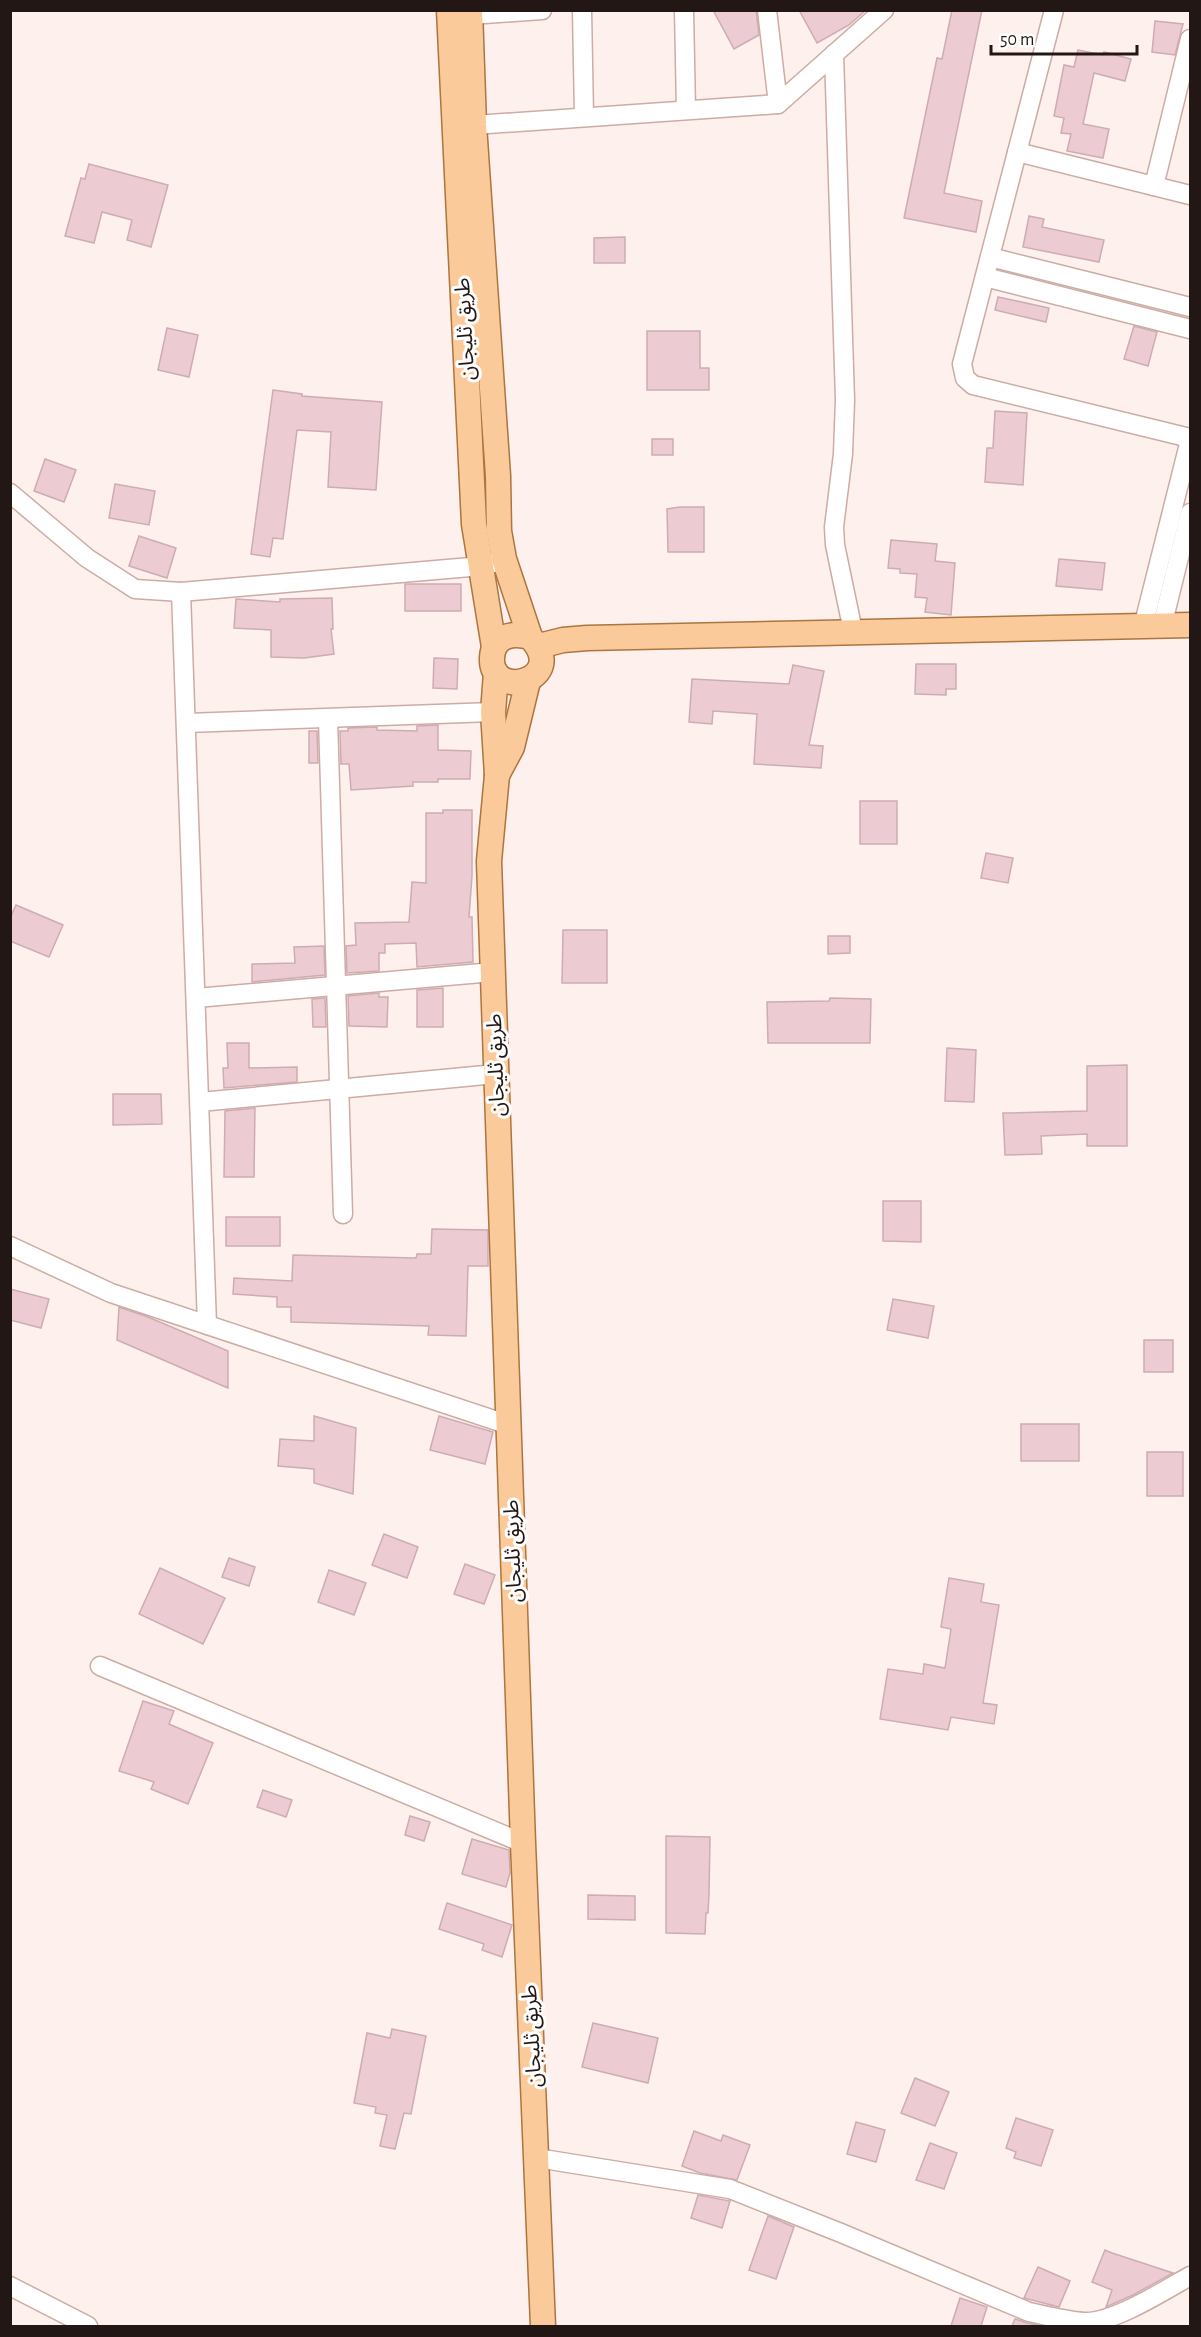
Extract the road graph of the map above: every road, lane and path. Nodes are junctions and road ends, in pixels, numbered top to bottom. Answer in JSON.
{"nodes":[{"id":1,"x":542,"y":10,"type":"edge"},
{"id":2,"x":582,"y":10,"type":"edge"},
{"id":3,"x":684,"y":10,"type":"edge"},
{"id":4,"x":767,"y":10,"type":"edge"},
{"id":5,"x":884,"y":10,"type":"edge"},
{"id":6,"x":1054,"y":10,"type":"edge"},
{"id":7,"x":463,"y":12,"type":"edge"},
{"id":8,"x":1191,"y":39,"type":"edge"},
{"id":9,"x":834,"y":54,"type":"junction"},
{"id":10,"x":778,"y":104,"type":"junction"},
{"id":11,"x":686,"y":110,"type":"junction"},
{"id":12,"x":584,"y":117,"type":"junction"},
{"id":13,"x":474,"y":125,"type":"junction"},
{"id":14,"x":1017,"y":152,"type":"junction"},
{"id":15,"x":1154,"y":186,"type":"junction"},
{"id":16,"x":1191,"y":195,"type":"edge"},
{"id":17,"x":990,"y":257,"type":"junction"},
{"id":18,"x":985,"y":277,"type":"junction"},
{"id":19,"x":1191,"y":307,"type":"edge"},
{"id":20,"x":1191,"y":329,"type":"edge"},
{"id":21,"x":1191,"y":439,"type":"edge"},
{"id":22,"x":10,"y":493,"type":"edge"},
{"id":23,"x":1191,"y":513,"type":"edge"},
{"id":24,"x":493,"y":563,"type":"junction"},
{"id":25,"x":181,"y":592,"type":"junction"},
{"id":26,"x":1153,"y":626,"type":"junction"},
{"id":27,"x":1191,"y":626,"type":"edge"},
{"id":28,"x":853,"y":631,"type":"junction"},
{"id":29,"x":534,"y":642,"type":"junction"},
{"id":30,"x":494,"y":647,"type":"junction"},
{"id":31,"x":496,"y":673,"type":"junction"},
{"id":32,"x":528,"y":681,"type":"junction"},
{"id":33,"x":493,"y":712,"type":"junction"},
{"id":34,"x":328,"y":719,"type":"junction"},
{"id":35,"x":187,"y":723,"type":"junction"},
{"id":36,"x":497,"y":775,"type":"junction"},
{"id":37,"x":493,"y":972,"type":"junction"},
{"id":38,"x":335,"y":984,"type":"junction"},
{"id":39,"x":196,"y":998,"type":"junction"},
{"id":40,"x":495,"y":1074,"type":"junction"},
{"id":41,"x":339,"y":1089,"type":"junction"},
{"id":42,"x":200,"y":1102,"type":"junction"},
{"id":43,"x":343,"y":1214,"type":"dead end"},
{"id":44,"x":10,"y":1246,"type":"edge"},
{"id":45,"x":207,"y":1325,"type":"junction"},
{"id":46,"x":509,"y":1425,"type":"junction"},
{"id":47,"x":100,"y":1666,"type":"dead end"},
{"id":48,"x":523,"y":1843,"type":"junction"},
{"id":49,"x":537,"y":2158,"type":"junction"},
{"id":50,"x":1191,"y":2277,"type":"edge"},
{"id":51,"x":10,"y":2286,"type":"edge"},
{"id":52,"x":88,"y":2326,"type":"edge"},
{"id":53,"x":543,"y":2326,"type":"edge"}],
"edges":[{"from":1,"to":7,"type":"street"},
{"from":2,"to":12,"type":"street"},
{"from":3,"to":11,"type":"street"},
{"from":4,"to":10,"type":"street"},
{"from":5,"to":9,"type":"street"},
{"from":6,"to":14,"type":"street"},
{"from":7,"to":13,"type":"main road","name":"طريق ثليجان"},
{"from":7,"to":24,"type":"main road","name":"طريق ثليجان"},
{"from":8,"to":15,"type":"street"},
{"from":9,"to":10,"type":"street"},
{"from":9,"to":28,"type":"street"},
{"from":10,"to":11,"type":"street"},
{"from":11,"to":12,"type":"street"},
{"from":12,"to":13,"type":"street"},
{"from":13,"to":24,"type":"main road","name":"طريق ثليجان"},
{"from":14,"to":15,"type":"street"},
{"from":14,"to":17,"type":"street"},
{"from":15,"to":16,"type":"street"},
{"from":17,"to":18,"type":"street"},
{"from":17,"to":19,"type":"street"},
{"from":18,"to":20,"type":"street"},
{"from":18,"to":21,"type":"street"},
{"from":21,"to":26,"type":"street"},
{"from":22,"to":25,"type":"street"},
{"from":23,"to":26,"type":"street"},
{"from":24,"to":25,"type":"street"},
{"from":24,"to":29,"type":"main road","name":"طريق ثليجان"},
{"from":24,"to":30,"type":"main road","name":"طريق ثليجان"},
{"from":25,"to":35,"type":"street"},
{"from":26,"to":27,"type":"main road"},
{"from":26,"to":28,"type":"main road"},
{"from":28,"to":29,"type":"main road"},
{"from":29,"to":30,"type":"main road"},
{"from":29,"to":32,"type":"main road"},
{"from":30,"to":31,"type":"main road"},
{"from":31,"to":32,"type":"main road"},
{"from":31,"to":33,"type":"main road","name":"طريق ثليجان"},
{"from":32,"to":36,"type":"main road","name":"طريق ثليجان"},
{"from":33,"to":34,"type":"street"},
{"from":33,"to":36,"type":"main road","name":"طريق ثليجان"},
{"from":34,"to":35,"type":"street"},
{"from":34,"to":38,"type":"street"},
{"from":35,"to":39,"type":"street"},
{"from":36,"to":37,"type":"main road","name":"طريق ثليجان"},
{"from":37,"to":38,"type":"street"},
{"from":37,"to":40,"type":"main road","name":"طريق ثليجان"},
{"from":38,"to":39,"type":"street"},
{"from":38,"to":41,"type":"street"},
{"from":39,"to":42,"type":"street"},
{"from":40,"to":41,"type":"street"},
{"from":40,"to":46,"type":"main road","name":"طريق ثليجان"},
{"from":41,"to":42,"type":"street"},
{"from":41,"to":43,"type":"street"},
{"from":42,"to":45,"type":"street"},
{"from":44,"to":45,"type":"street"},
{"from":45,"to":46,"type":"street"},
{"from":46,"to":48,"type":"main road","name":"طريق ثليجان"},
{"from":47,"to":48,"type":"street"},
{"from":48,"to":49,"type":"main road","name":"طريق ثليجان"},
{"from":49,"to":50,"type":"street"},
{"from":49,"to":53,"type":"main road","name":"طريق ثليجان"},
{"from":51,"to":52,"type":"street"}]}
